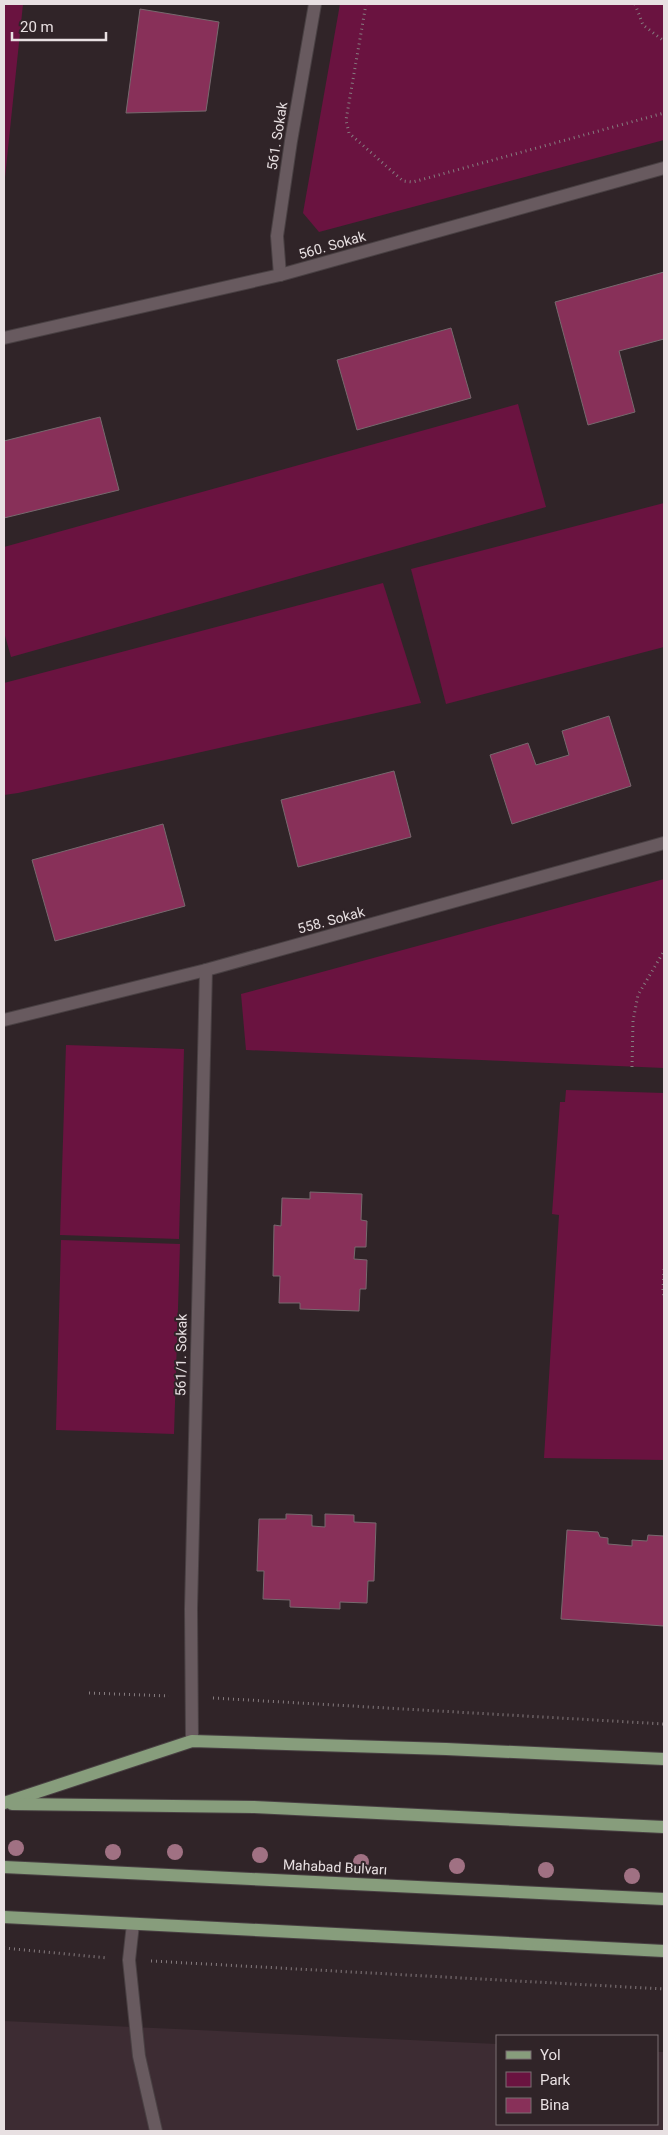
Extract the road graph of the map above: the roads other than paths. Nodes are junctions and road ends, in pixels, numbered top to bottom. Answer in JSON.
{"nodes":[{"id":1,"x":316,"y":4,"type":"edge"},
{"id":2,"x":664,"y":168,"type":"edge"},
{"id":3,"x":280,"y":275,"type":"junction"},
{"id":4,"x":4,"y":338,"type":"edge"},
{"id":5,"x":664,"y":843,"type":"edge"},
{"id":6,"x":206,"y":970,"type":"junction"},
{"id":7,"x":4,"y":1020,"type":"edge"},
{"id":8,"x":192,"y":1741,"type":"junction"},
{"id":9,"x":664,"y":1759,"type":"edge"},
{"id":10,"x":4,"y":1804,"type":"edge"},
{"id":11,"x":664,"y":1827,"type":"edge"},
{"id":12,"x":4,"y":1866,"type":"edge"},
{"id":13,"x":664,"y":1899,"type":"edge"},
{"id":14,"x":4,"y":1917,"type":"edge"},
{"id":15,"x":133,"y":1924,"type":"junction"},
{"id":16,"x":664,"y":1951,"type":"edge"},
{"id":17,"x":156,"y":2131,"type":"edge"}],
"edges":[{"from":1,"to":3,"type":"street","name":"561. Sokak"},
{"from":2,"to":3,"type":"street","name":"560. Sokak"},
{"from":3,"to":4,"type":"street","name":"560. Sokak"},
{"from":5,"to":6,"type":"street","name":"558. Sokak"},
{"from":6,"to":7,"type":"street","name":"558. Sokak"},
{"from":6,"to":8,"type":"street","name":"561/1. Sokak"},
{"from":8,"to":9,"type":"main road"},
{"from":8,"to":10,"type":"main road"},
{"from":10,"to":11,"type":"main road"},
{"from":12,"to":13,"type":"main road","name":"Mahabad Bulvarı"},
{"from":14,"to":15,"type":"main road"},
{"from":15,"to":16,"type":"main road"},
{"from":15,"to":17,"type":"street"}]}
